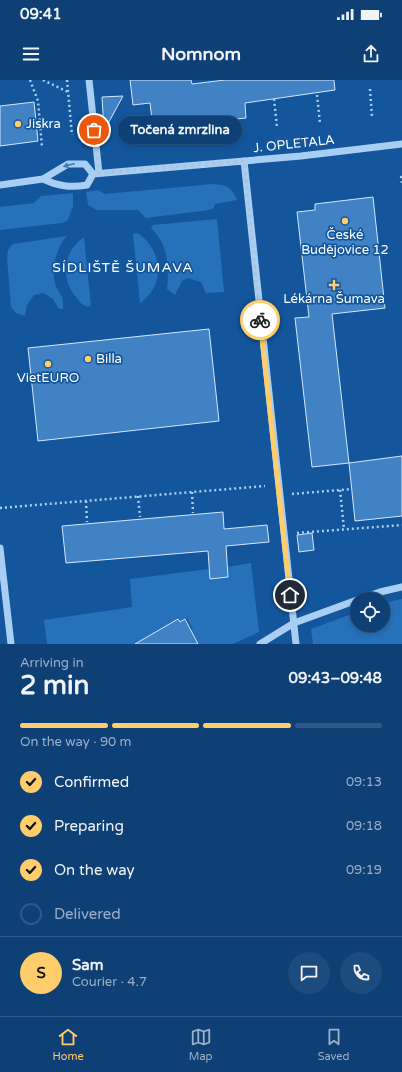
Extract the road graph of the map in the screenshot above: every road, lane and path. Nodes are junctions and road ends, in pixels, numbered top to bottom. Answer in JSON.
{"nodes":[{"id":1,"x":30,"y":80,"type":"edge"},
{"id":2,"x":43,"y":80,"type":"edge"},
{"id":3,"x":67,"y":80,"type":"edge"},
{"id":4,"x":89,"y":80,"type":"edge"},
{"id":5,"x":370,"y":89,"type":"dead end"},
{"id":6,"x":68,"y":92,"type":"junction"},
{"id":7,"x":317,"y":95,"type":"dead end"},
{"id":8,"x":274,"y":99,"type":"dead end"},
{"id":9,"x":372,"y":117,"type":"dead end"},
{"id":10,"x":320,"y":123,"type":"dead end"},
{"id":11,"x":277,"y":127,"type":"dead end"},
{"id":12,"x":72,"y":136,"type":"dead end"},
{"id":13,"x":402,"y":144,"type":"edge"},
{"id":14,"x":42,"y":147,"type":"dead end"},
{"id":15,"x":244,"y":161,"type":"junction"},
{"id":16,"x":96,"y":174,"type":"junction"},
{"id":17,"x":401,"y":176,"type":"edge"},
{"id":18,"x":43,"y":179,"type":"junction"},
{"id":19,"x":402,"y":183,"type":"edge"},
{"id":20,"x":0,"y":185,"type":"edge"},
{"id":21,"x":278,"y":485,"type":"junction"},
{"id":22,"x":352,"y":489,"type":"dead end"},
{"id":23,"x":340,"y":490,"type":"junction"},
{"id":24,"x":192,"y":492,"type":"junction"},
{"id":25,"x":279,"y":495,"type":"junction"},
{"id":26,"x":138,"y":496,"type":"junction"},
{"id":27,"x":86,"y":500,"type":"junction"},
{"id":28,"x":0,"y":508,"type":"edge"},
{"id":29,"x":193,"y":513,"type":"dead end"},
{"id":30,"x":140,"y":517,"type":"dead end"},
{"id":31,"x":87,"y":522,"type":"dead end"},
{"id":32,"x":402,"y":524,"type":"edge"},
{"id":33,"x":344,"y":529,"type":"junction"},
{"id":34,"x":283,"y":534,"type":"junction"},
{"id":35,"x":0,"y":548,"type":"edge"},
{"id":36,"x":402,"y":587,"type":"edge"},
{"id":37,"x":380,"y":592,"type":"edge"},
{"id":38,"x":350,"y":602,"type":"edge"},
{"id":39,"x":294,"y":623,"type":"junction"},
{"id":40,"x":11,"y":644,"type":"edge"},
{"id":41,"x":260,"y":644,"type":"edge"},
{"id":42,"x":296,"y":644,"type":"edge"}],
"edges":[{"from":1,"to":14,"type":"path"},
{"from":2,"to":6,"type":"path"},
{"from":3,"to":6,"type":"path"},
{"from":4,"to":16,"type":"street"},
{"from":5,"to":9,"type":"path"},
{"from":6,"to":12,"type":"path"},
{"from":7,"to":10,"type":"path"},
{"from":8,"to":11,"type":"path"},
{"from":13,"to":15,"type":"street","name":"J. OPLETALA"},
{"from":15,"to":16,"type":"street","name":"J. OPLETALA"},
{"from":15,"to":21,"type":"street"},
{"from":16,"to":18,"type":"street"},
{"from":16,"to":18,"type":"street","one_way":true},
{"from":17,"to":19,"type":"path"},
{"from":18,"to":20,"type":"street"},
{"from":21,"to":24,"type":"path"},
{"from":21,"to":25,"type":"street"},
{"from":22,"to":23,"type":"path"},
{"from":23,"to":25,"type":"path"},
{"from":23,"to":33,"type":"path"},
{"from":24,"to":26,"type":"path"},
{"from":24,"to":29,"type":"path"},
{"from":25,"to":34,"type":"street"},
{"from":26,"to":27,"type":"path"},
{"from":26,"to":30,"type":"path"},
{"from":27,"to":28,"type":"path"},
{"from":27,"to":31,"type":"path"},
{"from":32,"to":33,"type":"path"},
{"from":33,"to":34,"type":"path"},
{"from":34,"to":39,"type":"street"},
{"from":35,"to":40,"type":"street"},
{"from":36,"to":37,"type":"street"},
{"from":38,"to":39,"type":"street"},
{"from":39,"to":41,"type":"street"},
{"from":39,"to":42,"type":"street"}]}
